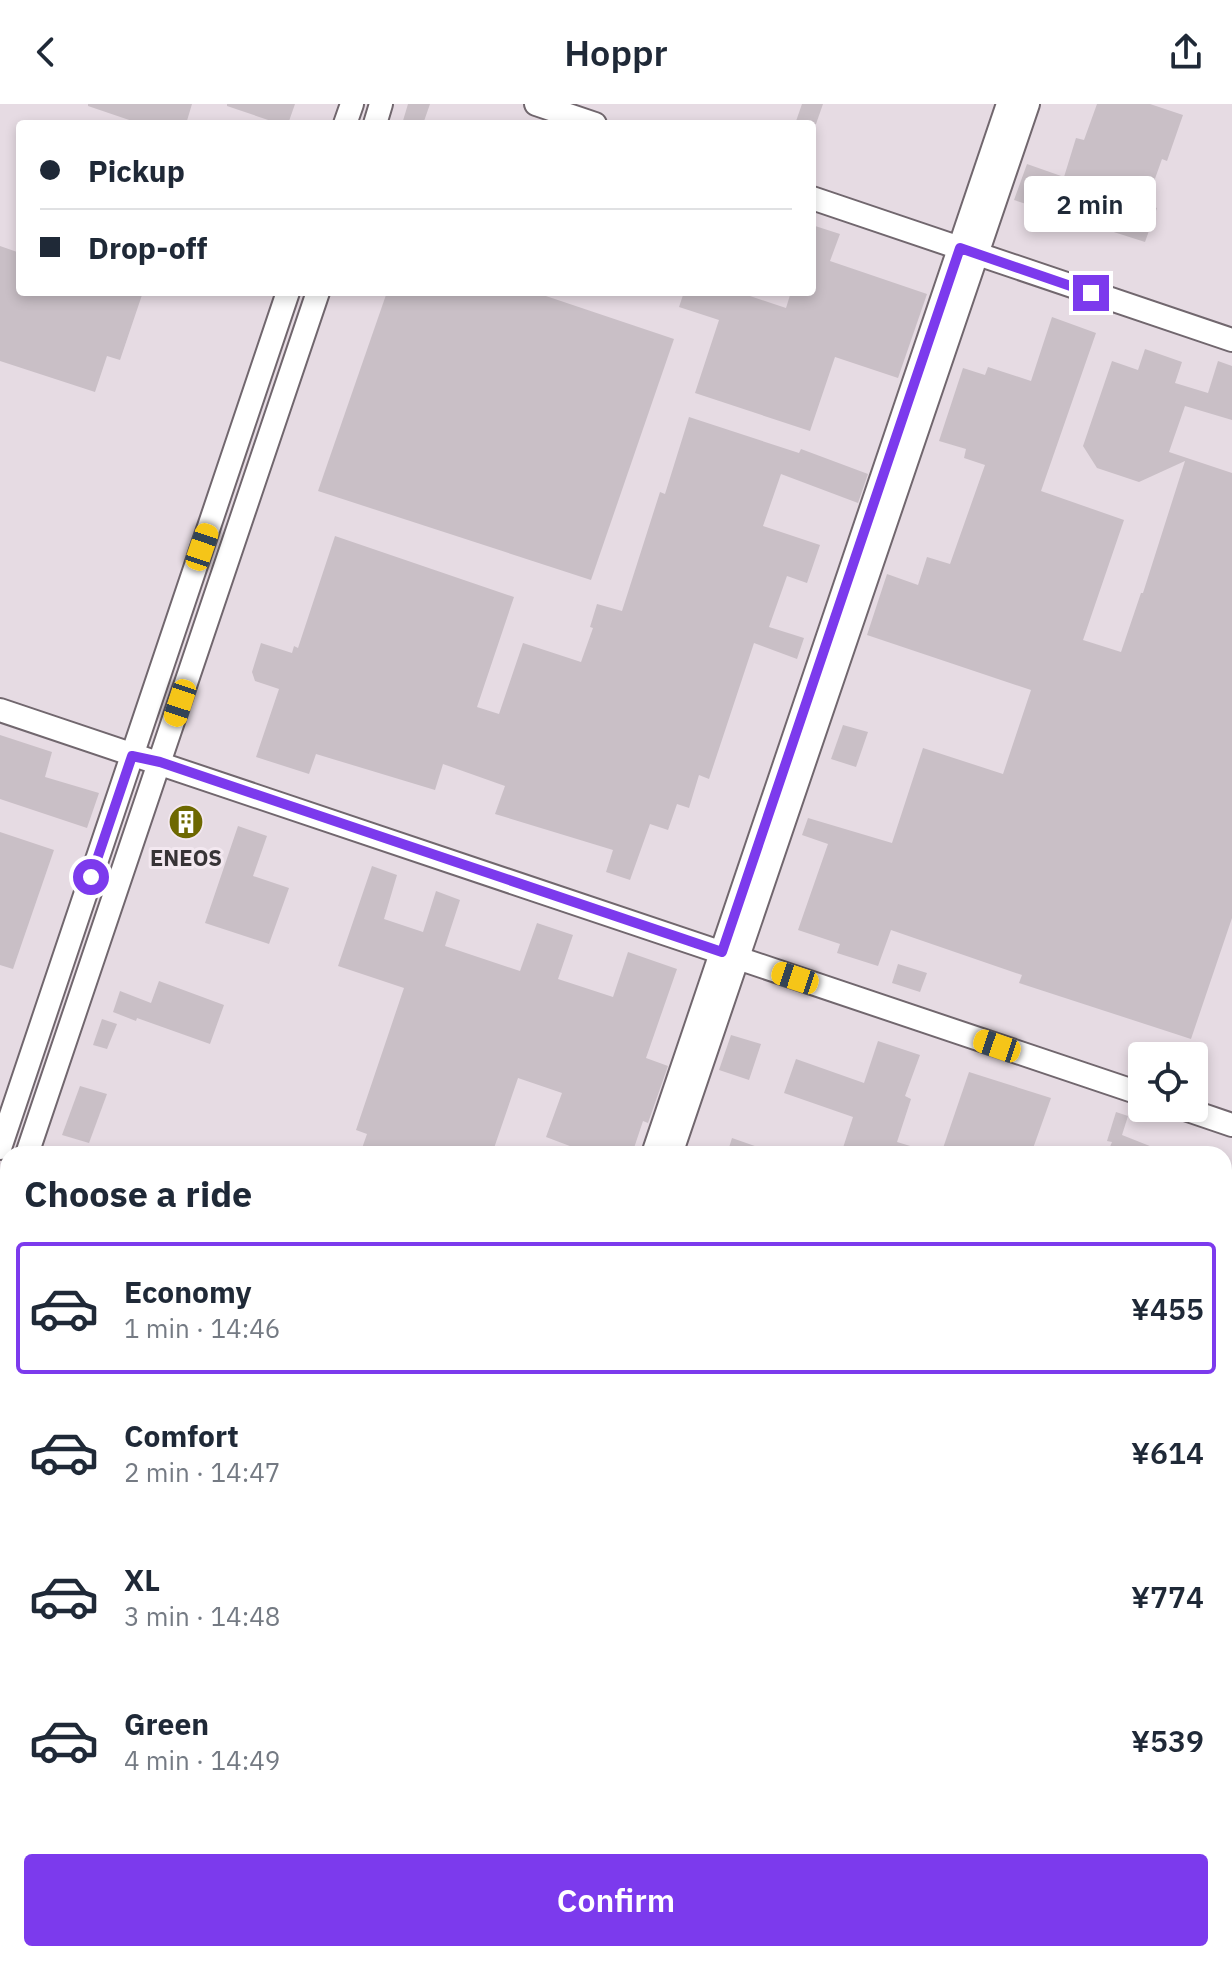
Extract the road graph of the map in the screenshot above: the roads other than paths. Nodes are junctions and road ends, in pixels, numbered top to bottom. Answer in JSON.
{"nodes":[{"id":1,"x":536,"y":104,"type":"edge"},
{"id":2,"x":1008,"y":104,"type":"edge"},
{"id":3,"x":1028,"y":104,"type":"edge"},
{"id":4,"x":583,"y":120,"type":"edge"},
{"id":5,"x":816,"y":199,"type":"edge"},
{"id":6,"x":969,"y":251,"type":"junction"},
{"id":7,"x":287,"y":296,"type":"edge"},
{"id":8,"x":317,"y":296,"type":"edge"},
{"id":9,"x":1232,"y":340,"type":"edge"},
{"id":10,"x":0,"y":710,"type":"edge"},
{"id":11,"x":132,"y":756,"type":"junction"},
{"id":12,"x":160,"y":762,"type":"junction"},
{"id":13,"x":729,"y":955,"type":"junction"},
{"id":14,"x":1128,"y":1089,"type":"edge"},
{"id":15,"x":1208,"y":1117,"type":"edge"},
{"id":16,"x":1232,"y":1125,"type":"edge"},
{"id":17,"x":1,"y":1146,"type":"edge"},
{"id":18,"x":30,"y":1146,"type":"edge"},
{"id":19,"x":656,"y":1146,"type":"edge"},
{"id":20,"x":673,"y":1146,"type":"edge"}],
"edges":[{"from":1,"to":4,"type":"street"},
{"from":2,"to":6,"type":"street"},
{"from":3,"to":6,"type":"street"},
{"from":5,"to":6,"type":"street"},
{"from":6,"to":9,"type":"street"},
{"from":6,"to":13,"type":"street"},
{"from":7,"to":11,"type":"street"},
{"from":8,"to":12,"type":"street"},
{"from":10,"to":11,"type":"street"},
{"from":11,"to":12,"type":"street"},
{"from":11,"to":17,"type":"street"},
{"from":12,"to":13,"type":"street"},
{"from":12,"to":18,"type":"street"},
{"from":13,"to":14,"type":"street"},
{"from":13,"to":19,"type":"street"},
{"from":13,"to":20,"type":"street"},
{"from":15,"to":16,"type":"street"}]}
